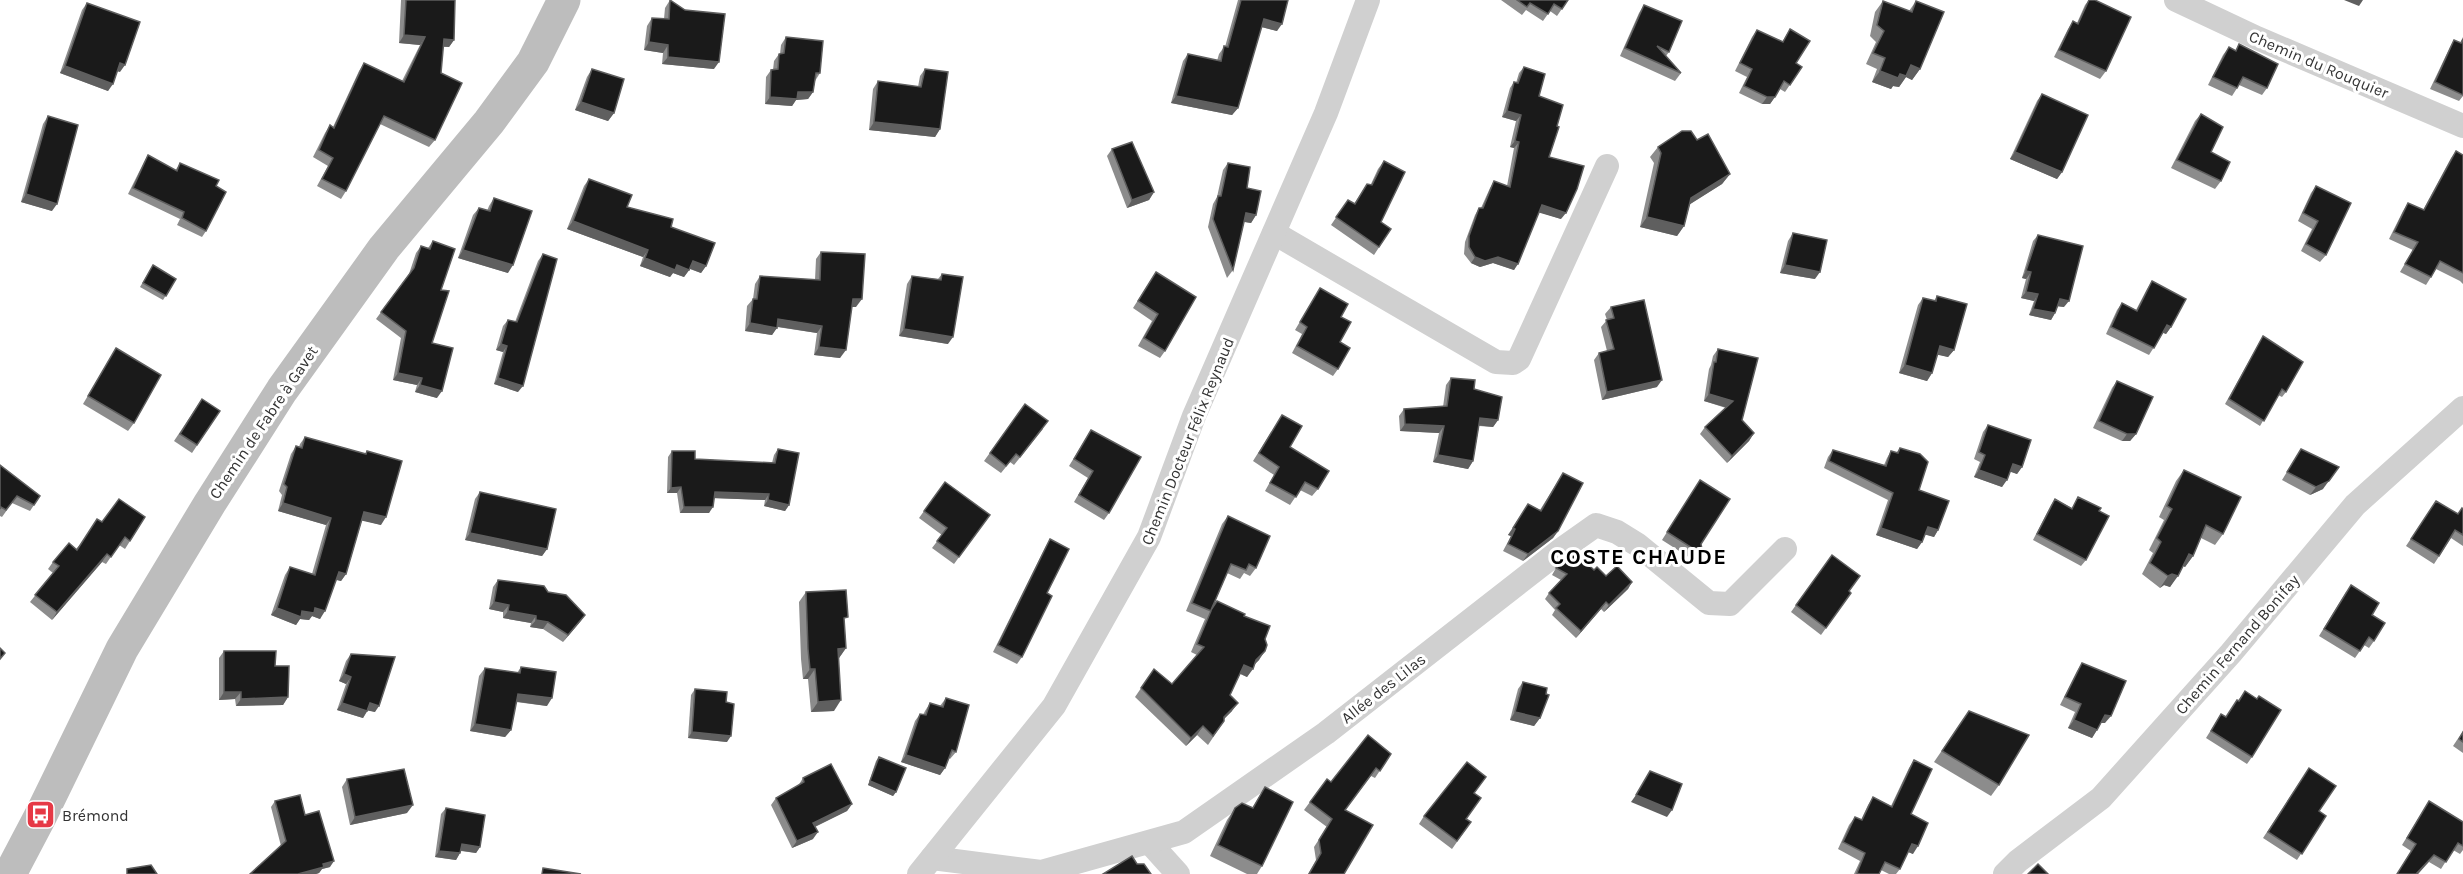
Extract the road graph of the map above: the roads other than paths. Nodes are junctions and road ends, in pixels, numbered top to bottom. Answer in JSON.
{"nodes":[{"id":1,"x":564,"y":0,"type":"edge"},
{"id":2,"x":1368,"y":0,"type":"edge"},
{"id":3,"x":2176,"y":0,"type":"edge"},
{"id":4,"x":2463,"y":126,"type":"edge"},
{"id":5,"x":1607,"y":166,"type":"dead end"},
{"id":6,"x":1274,"y":233,"type":"junction"},
{"id":7,"x":2463,"y":408,"type":"edge"},
{"id":8,"x":1785,"y":549,"type":"dead end"},
{"id":9,"x":1150,"y":843,"type":"junction"},
{"id":10,"x":926,"y":866,"type":"edge"},
{"id":11,"x":10,"y":874,"type":"edge"},
{"id":12,"x":1178,"y":874,"type":"edge"},
{"id":13,"x":2005,"y":874,"type":"edge"}],
"edges":[{"from":1,"to":11,"type":"street","name":"Chemin de Fabre à Gavet"},
{"from":2,"to":6,"type":"street","name":"Chemin Docteur Félix Reynaud"},
{"from":3,"to":4,"type":"street","name":"Chemin du Rouquier"},
{"from":5,"to":6,"type":"street"},
{"from":6,"to":10,"type":"street","name":"Chemin Docteur Félix Reynaud"},
{"from":7,"to":13,"type":"street","name":"Chemin Fernand Bonifay"},
{"from":8,"to":9,"type":"street","name":"Allée des Lilas"},
{"from":9,"to":10,"type":"street","name":"Allée des Lilas"},
{"from":9,"to":12,"type":"street"}]}
